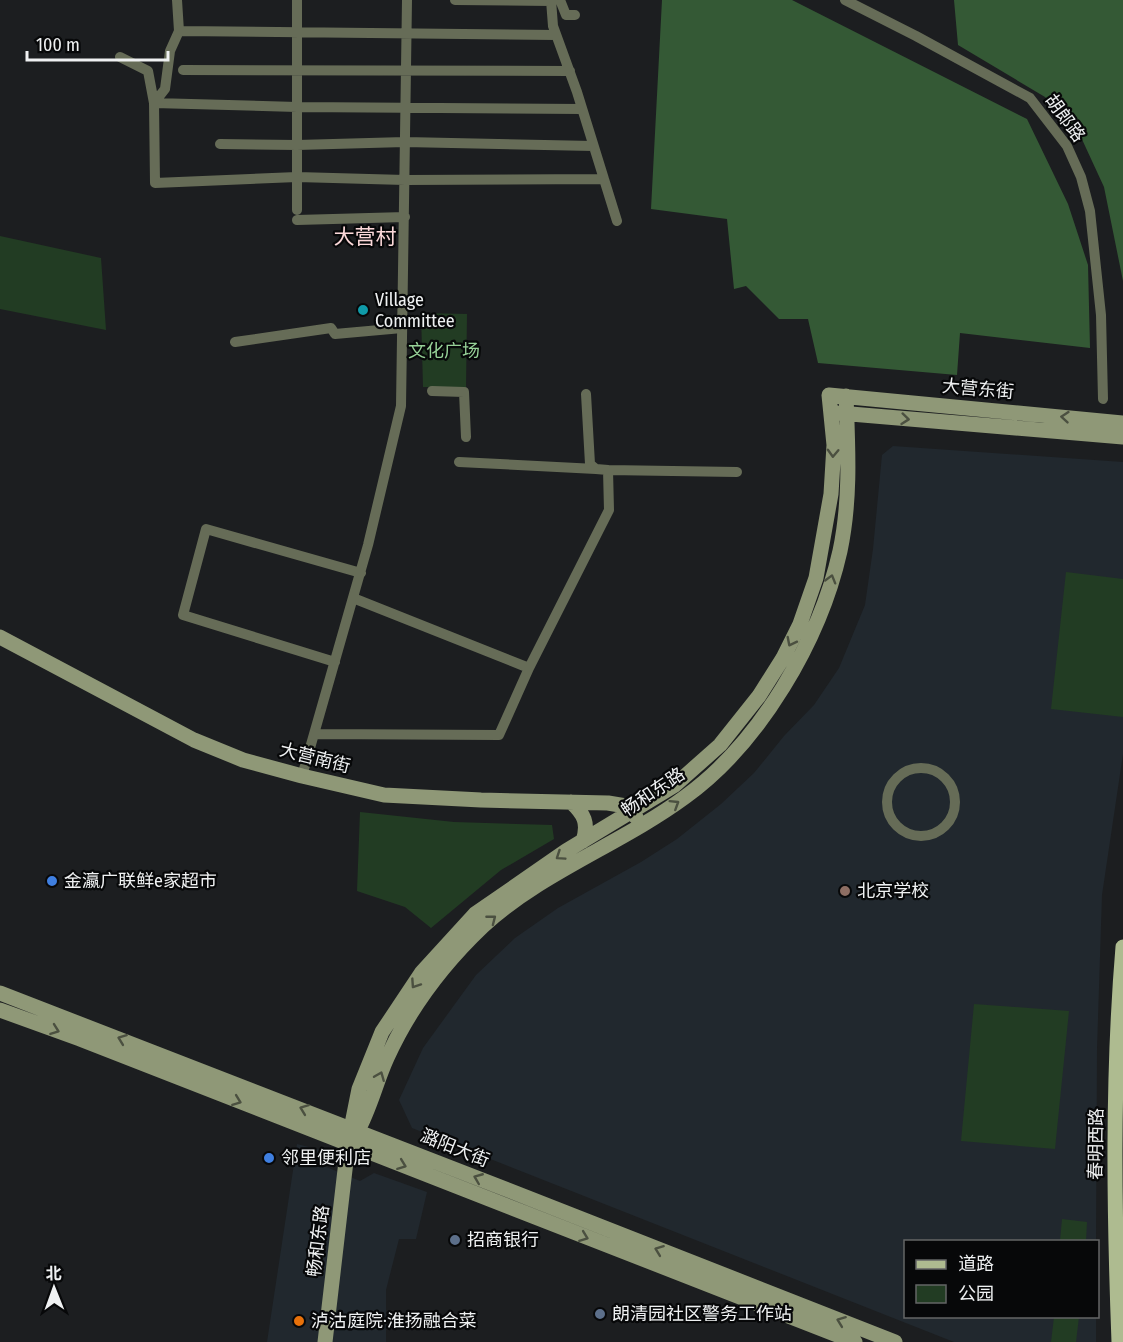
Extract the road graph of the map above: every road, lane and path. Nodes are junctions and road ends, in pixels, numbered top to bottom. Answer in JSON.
{"nodes":[{"id":1,"x":177,"y":0,"type":"edge"},
{"id":2,"x":297,"y":0,"type":"edge"},
{"id":3,"x":407,"y":0,"type":"edge"},
{"id":4,"x":455,"y":0,"type":"edge"},
{"id":5,"x":554,"y":0,"type":"edge"},
{"id":6,"x":845,"y":0,"type":"edge"},
{"id":7,"x":575,"y":15,"type":"dead end"},
{"id":8,"x":179,"y":31,"type":"junction"},
{"id":9,"x":297,"y":32,"type":"junction"},
{"id":10,"x":406,"y":33,"type":"junction"},
{"id":11,"x":556,"y":35,"type":"junction"},
{"id":12,"x":120,"y":57,"type":"dead end"},
{"id":13,"x":183,"y":70,"type":"dead end"},
{"id":14,"x":297,"y":70,"type":"junction"},
{"id":15,"x":406,"y":71,"type":"junction"},
{"id":16,"x":570,"y":71,"type":"junction"},
{"id":17,"x":154,"y":104,"type":"junction"},
{"id":18,"x":297,"y":107,"type":"junction"},
{"id":19,"x":406,"y":108,"type":"junction"},
{"id":20,"x":582,"y":109,"type":"junction"},
{"id":21,"x":405,"y":142,"type":"junction"},
{"id":22,"x":220,"y":144,"type":"dead end"},
{"id":23,"x":297,"y":145,"type":"junction"},
{"id":24,"x":593,"y":146,"type":"junction"},
{"id":25,"x":297,"y":177,"type":"junction"},
{"id":26,"x":604,"y":179,"type":"junction"},
{"id":27,"x":405,"y":180,"type":"junction"},
{"id":28,"x":405,"y":217,"type":"junction"},
{"id":29,"x":617,"y":221,"type":"dead end"},
{"id":30,"x":402,"y":328,"type":"junction"},
{"id":31,"x":235,"y":342,"type":"dead end"},
{"id":32,"x":432,"y":391,"type":"dead end"},
{"id":33,"x":586,"y":394,"type":"dead end"},
{"id":34,"x":829,"y":395,"type":"joint"},
{"id":35,"x":846,"y":396,"type":"junction"},
{"id":36,"x":1103,"y":399,"type":"dead end"},
{"id":37,"x":831,"y":412,"type":"junction"},
{"id":38,"x":847,"y":413,"type":"junction"},
{"id":39,"x":1123,"y":423,"type":"edge"},
{"id":40,"x":466,"y":437,"type":"dead end"},
{"id":41,"x":1123,"y":437,"type":"edge"},
{"id":42,"x":459,"y":462,"type":"dead end"},
{"id":43,"x":596,"y":469,"type":"junction"},
{"id":44,"x":608,"y":470,"type":"junction"},
{"id":45,"x":737,"y":472,"type":"dead end"},
{"id":46,"x":361,"y":573,"type":"junction"},
{"id":47,"x":353,"y":598,"type":"junction"},
{"id":48,"x":0,"y":637,"type":"edge"},
{"id":49,"x":336,"y":662,"type":"junction"},
{"id":50,"x":530,"y":668,"type":"junction"},
{"id":51,"x":315,"y":734,"type":"junction"},
{"id":52,"x":933,"y":770,"type":"joint"},
{"id":53,"x":302,"y":776,"type":"junction"},
{"id":54,"x":571,"y":802,"type":"junction"},
{"id":55,"x":636,"y":818,"type":"junction"},
{"id":56,"x":583,"y":841,"type":"junction"},
{"id":57,"x":1123,"y":947,"type":"edge"},
{"id":58,"x":0,"y":993,"type":"edge"},
{"id":59,"x":0,"y":1010,"type":"edge"},
{"id":60,"x":355,"y":1129,"type":"junction"},
{"id":61,"x":348,"y":1144,"type":"junction"},
{"id":62,"x":325,"y":1342,"type":"edge"},
{"id":63,"x":855,"y":1342,"type":"edge"},
{"id":64,"x":895,"y":1342,"type":"edge"},
{"id":65,"x":1119,"y":1342,"type":"edge"}],
"edges":[{"from":1,"to":8,"type":"street"},
{"from":2,"to":9,"type":"street"},
{"from":3,"to":10,"type":"street"},
{"from":4,"to":5,"type":"street"},
{"from":5,"to":7,"type":"street"},
{"from":5,"to":11,"type":"street"},
{"from":6,"to":36,"type":"street","name":"胡郎路"},
{"from":8,"to":9,"type":"street"},
{"from":8,"to":17,"type":"street"},
{"from":9,"to":10,"type":"street"},
{"from":9,"to":14,"type":"street"},
{"from":10,"to":11,"type":"street"},
{"from":10,"to":15,"type":"street"},
{"from":11,"to":16,"type":"street"},
{"from":12,"to":17,"type":"street"},
{"from":13,"to":14,"type":"street"},
{"from":14,"to":15,"type":"street"},
{"from":14,"to":18,"type":"street"},
{"from":15,"to":16,"type":"street"},
{"from":15,"to":19,"type":"street"},
{"from":16,"to":20,"type":"street"},
{"from":17,"to":18,"type":"street"},
{"from":17,"to":25,"type":"street"},
{"from":18,"to":19,"type":"street"},
{"from":18,"to":23,"type":"street"},
{"from":19,"to":20,"type":"street"},
{"from":19,"to":21,"type":"street"},
{"from":20,"to":24,"type":"street"},
{"from":21,"to":23,"type":"street"},
{"from":21,"to":24,"type":"street"},
{"from":21,"to":27,"type":"street"},
{"from":22,"to":23,"type":"street"},
{"from":23,"to":25,"type":"street"},
{"from":24,"to":26,"type":"street"},
{"from":25,"to":27,"type":"street"},
{"from":25,"to":28,"type":"street"},
{"from":26,"to":27,"type":"street"},
{"from":26,"to":29,"type":"street"},
{"from":27,"to":28,"type":"street"},
{"from":28,"to":30,"type":"street"},
{"from":30,"to":31,"type":"street"},
{"from":30,"to":46,"type":"street"},
{"from":32,"to":40,"type":"street"},
{"from":33,"to":43,"type":"street"},
{"from":34,"to":35,"type":"main road","name":"大营东街"},
{"from":34,"to":37,"type":"main road","name":"畅和东路"},
{"from":35,"to":38,"type":"main road","name":"畅和东路"},
{"from":39,"to":35,"type":"main road","name":"大营东街","one_way":true},
{"from":37,"to":38,"type":"main road","name":"大营东街"},
{"from":37,"to":55,"type":"main road","name":"畅和东路","one_way":true},
{"from":38,"to":41,"type":"main road","name":"大营东街","one_way":true},
{"from":55,"to":38,"type":"main road","name":"畅和东路","one_way":true},
{"from":42,"to":43,"type":"street"},
{"from":43,"to":44,"type":"street"},
{"from":44,"to":45,"type":"street"},
{"from":44,"to":50,"type":"street"},
{"from":46,"to":47,"type":"street"},
{"from":46,"to":49,"type":"street"},
{"from":47,"to":49,"type":"street"},
{"from":47,"to":50,"type":"street"},
{"from":48,"to":53,"type":"main road","name":"大营南街"},
{"from":49,"to":51,"type":"street"},
{"from":50,"to":51,"type":"street"},
{"from":51,"to":53,"type":"street"},
{"from":52,"to":52,"type":"street"},
{"from":53,"to":54,"type":"main road","name":"大营南街"},
{"from":54,"to":55,"type":"main road","name":"大营南街"},
{"from":54,"to":56,"type":"main road"},
{"from":55,"to":56,"type":"main road","name":"畅和东路"},
{"from":60,"to":55,"type":"main road","name":"畅和东路","one_way":true},
{"from":56,"to":60,"type":"main road","name":"畅和东路","one_way":true},
{"from":57,"to":65,"type":"main road","name":"春明西路"},
{"from":60,"to":58,"type":"main road","name":"潞阳大街","one_way":true},
{"from":59,"to":61,"type":"main road","name":"潞阳大街","one_way":true},
{"from":60,"to":61,"type":"main road","name":"畅和东路"},
{"from":64,"to":60,"type":"main road","name":"潞阳大街","one_way":true},
{"from":61,"to":62,"type":"main road","name":"畅和东路"},
{"from":61,"to":63,"type":"main road","name":"潞阳大街","one_way":true}]}
